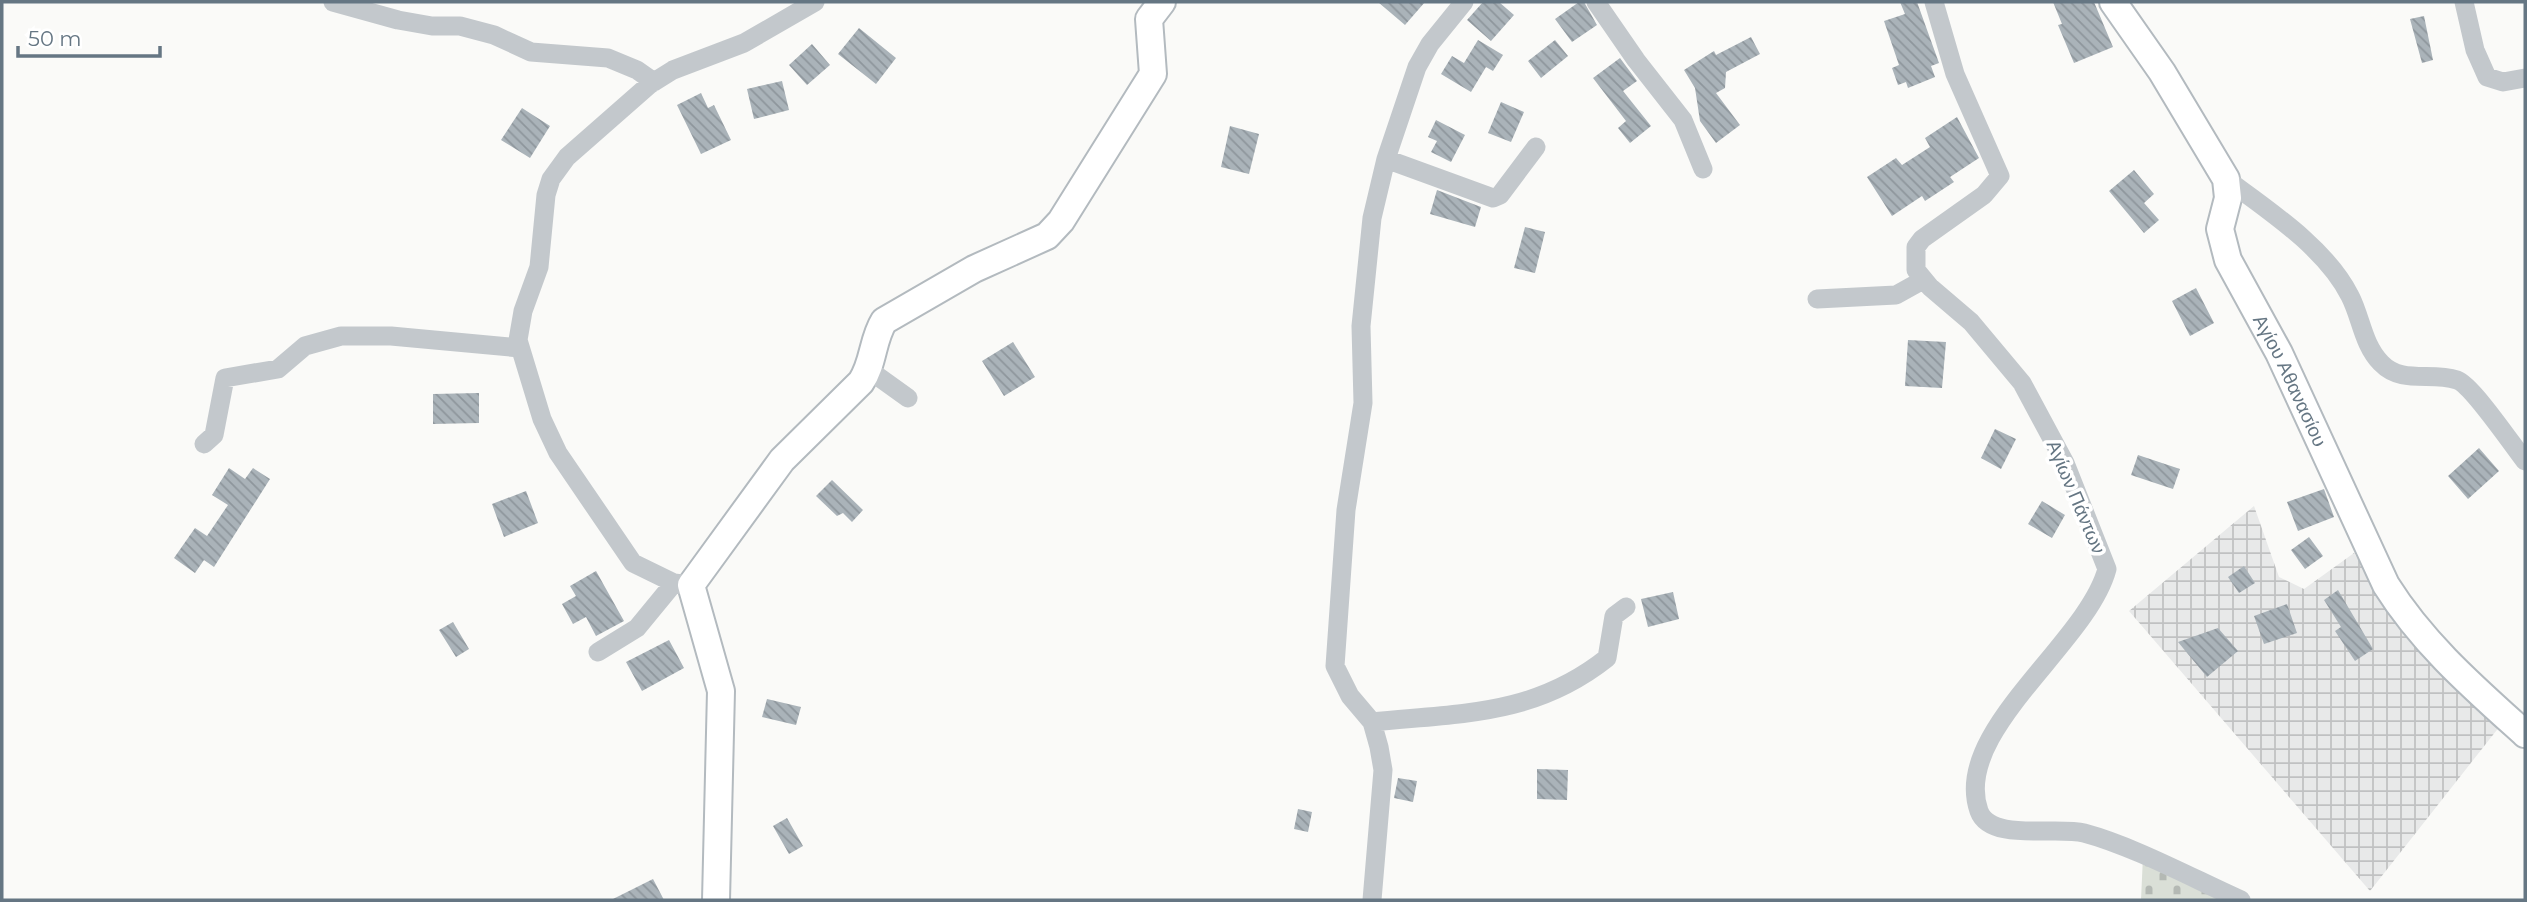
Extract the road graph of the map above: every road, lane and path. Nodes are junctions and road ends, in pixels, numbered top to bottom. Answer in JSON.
{"nodes":[{"id":1,"x":332,"y":2,"type":"edge"},
{"id":2,"x":815,"y":2,"type":"edge"},
{"id":3,"x":1162,"y":2,"type":"edge"},
{"id":4,"x":1464,"y":2,"type":"edge"},
{"id":5,"x":1597,"y":2,"type":"edge"},
{"id":6,"x":1934,"y":2,"type":"edge"},
{"id":7,"x":2113,"y":2,"type":"edge"},
{"id":8,"x":2464,"y":2,"type":"edge"},
{"id":9,"x":2525,"y":78,"type":"edge"},
{"id":10,"x":654,"y":82,"type":"junction"},
{"id":11,"x":1536,"y":148,"type":"dead end"},
{"id":12,"x":1386,"y":159,"type":"junction"},
{"id":13,"x":1703,"y":169,"type":"dead end"},
{"id":14,"x":2226,"y":179,"type":"junction"},
{"id":15,"x":1923,"y":280,"type":"junction"},
{"id":16,"x":1816,"y":299,"type":"dead end"},
{"id":17,"x":520,"y":348,"type":"junction"},
{"id":18,"x":869,"y":370,"type":"junction"},
{"id":19,"x":908,"y":398,"type":"dead end"},
{"id":20,"x":204,"y":444,"type":"dead end"},
{"id":21,"x":2525,"y":461,"type":"edge"},
{"id":22,"x":682,"y":584,"type":"junction"},
{"id":23,"x":1626,"y":607,"type":"dead end"},
{"id":24,"x":598,"y":652,"type":"dead end"},
{"id":25,"x":1372,"y":722,"type":"junction"},
{"id":26,"x":2525,"y":734,"type":"edge"},
{"id":27,"x":716,"y":900,"type":"edge"},
{"id":28,"x":1372,"y":900,"type":"edge"},
{"id":29,"x":2241,"y":900,"type":"edge"}],
"edges":[{"from":1,"to":10,"type":"street"},
{"from":2,"to":10,"type":"street"},
{"from":3,"to":18,"type":"street"},
{"from":4,"to":12,"type":"street"},
{"from":5,"to":13,"type":"street"},
{"from":6,"to":15,"type":"street"},
{"from":7,"to":14,"type":"street"},
{"from":8,"to":9,"type":"street"},
{"from":10,"to":17,"type":"street"},
{"from":11,"to":12,"type":"street"},
{"from":12,"to":25,"type":"street"},
{"from":14,"to":21,"type":"street"},
{"from":14,"to":26,"type":"street","name":"Αγίου Αθανασίου"},
{"from":15,"to":16,"type":"street"},
{"from":15,"to":29,"type":"street","name":"Αγίων Πάντων"},
{"from":17,"to":20,"type":"street"},
{"from":17,"to":22,"type":"street"},
{"from":18,"to":19,"type":"street"},
{"from":18,"to":22,"type":"street"},
{"from":22,"to":24,"type":"street"},
{"from":22,"to":27,"type":"street"},
{"from":23,"to":25,"type":"street"},
{"from":25,"to":28,"type":"street"}]}
